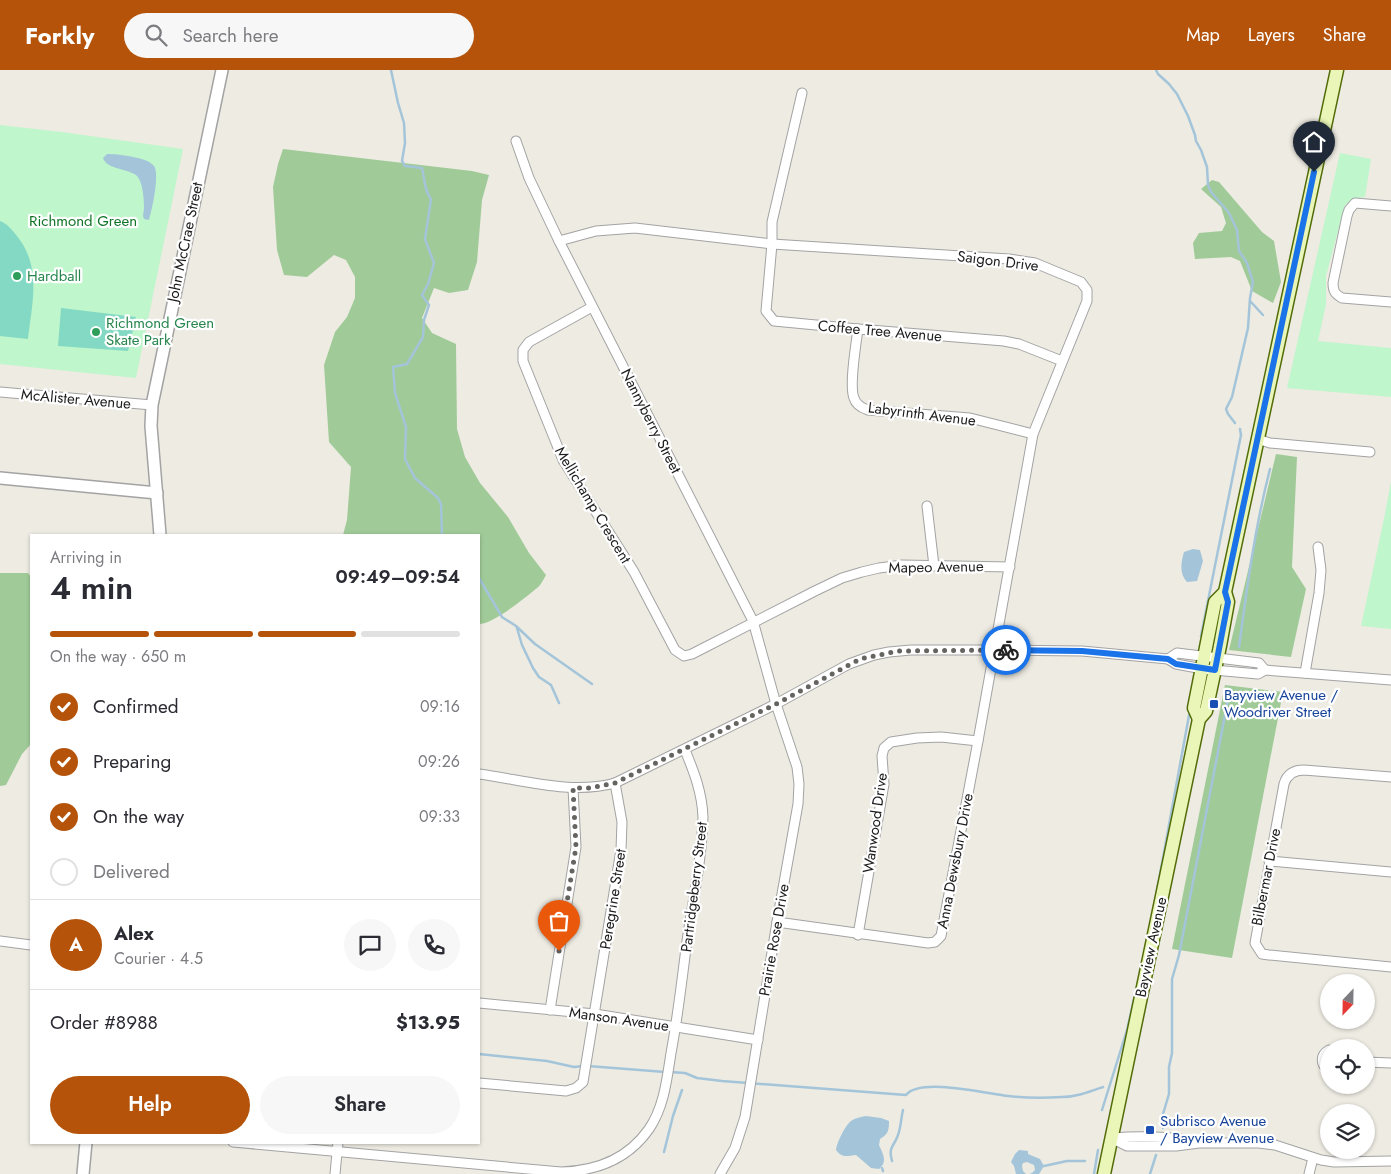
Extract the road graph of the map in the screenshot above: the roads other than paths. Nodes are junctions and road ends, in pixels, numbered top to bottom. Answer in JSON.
{"nodes":[{"id":1,"x":222,"y":70,"type":"edge"},
{"id":2,"x":1337,"y":70,"type":"edge"},
{"id":3,"x":802,"y":93,"type":"dead end"},
{"id":4,"x":516,"y":141,"type":"dead end"},
{"id":5,"x":1391,"y":206,"type":"edge"},
{"id":6,"x":559,"y":241,"type":"junction"},
{"id":7,"x":772,"y":244,"type":"junction"},
{"id":8,"x":1391,"y":302,"type":"edge"},
{"id":9,"x":592,"y":307,"type":"junction"},
{"id":10,"x":858,"y":330,"type":"junction"},
{"id":11,"x":1062,"y":361,"type":"junction"},
{"id":12,"x":0,"y":392,"type":"edge"},
{"id":13,"x":152,"y":405,"type":"junction"},
{"id":14,"x":1033,"y":434,"type":"junction"},
{"id":15,"x":1257,"y":439,"type":"junction"},
{"id":16,"x":1370,"y":452,"type":"dead end"},
{"id":17,"x":0,"y":478,"type":"edge"},
{"id":18,"x":157,"y":493,"type":"junction"},
{"id":19,"x":927,"y":506,"type":"dead end"},
{"id":20,"x":160,"y":534,"type":"edge"},
{"id":21,"x":1318,"y":547,"type":"dead end"},
{"id":22,"x":934,"y":566,"type":"junction"},
{"id":23,"x":1010,"y":566,"type":"junction"},
{"id":24,"x":753,"y":621,"type":"junction"},
{"id":25,"x":994,"y":650,"type":"junction"},
{"id":26,"x":1210,"y":663,"type":"junction"},
{"id":27,"x":1305,"y":673,"type":"junction"},
{"id":28,"x":1391,"y":680,"type":"edge"},
{"id":29,"x":776,"y":704,"type":"junction"},
{"id":30,"x":978,"y":741,"type":"junction"},
{"id":31,"x":685,"y":750,"type":"junction"},
{"id":32,"x":480,"y":774,"type":"edge"},
{"id":33,"x":1391,"y":777,"type":"edge"},
{"id":34,"x":615,"y":783,"type":"junction"},
{"id":35,"x":573,"y":788,"type":"junction"},
{"id":36,"x":1269,"y":861,"type":"junction"},
{"id":37,"x":1391,"y":872,"type":"edge"},
{"id":38,"x":777,"y":922,"type":"junction"},
{"id":39,"x":858,"y":934,"type":"junction"},
{"id":40,"x":0,"y":941,"type":"edge"},
{"id":41,"x":30,"y":945,"type":"edge"},
{"id":42,"x":1391,"y":967,"type":"edge"},
{"id":43,"x":480,"y":1002,"type":"edge"},
{"id":44,"x":550,"y":1010,"type":"junction"},
{"id":45,"x":595,"y":1014,"type":"junction"},
{"id":46,"x":676,"y":1026,"type":"junction"},
{"id":47,"x":758,"y":1040,"type":"junction"},
{"id":48,"x":1375,"y":1062,"type":"edge"},
{"id":49,"x":1391,"y":1063,"type":"edge"},
{"id":50,"x":480,"y":1083,"type":"edge"},
{"id":51,"x":1111,"y":1138,"type":"junction"},
{"id":52,"x":86,"y":1144,"type":"edge"},
{"id":53,"x":275,"y":1144,"type":"edge"},
{"id":54,"x":338,"y":1147,"type":"edge"},
{"id":55,"x":1312,"y":1158,"type":"junction"},
{"id":56,"x":1391,"y":1161,"type":"edge"},
{"id":57,"x":83,"y":1174,"type":"edge"},
{"id":58,"x":335,"y":1174,"type":"edge"},
{"id":59,"x":720,"y":1174,"type":"edge"},
{"id":60,"x":1104,"y":1174,"type":"edge"},
{"id":61,"x":1309,"y":1174,"type":"edge"}],
"edges":[{"from":1,"to":13,"type":"street","name":"John McCrae Street"},
{"from":2,"to":15,"type":"main road","name":"Bayview Avenue"},
{"from":3,"to":7,"type":"street","name":"Coffee Tree Avenue"},
{"from":4,"to":6,"type":"street","name":"Nannyberry Street"},
{"from":5,"to":8,"type":"street"},
{"from":6,"to":7,"type":"street","name":"Saigon Drive"},
{"from":6,"to":9,"type":"street","name":"Nannyberry Street"},
{"from":7,"to":10,"type":"street","name":"Coffee Tree Avenue"},
{"from":7,"to":11,"type":"street","name":"Saigon Drive"},
{"from":9,"to":24,"type":"street","name":"Nannyberry Street"},
{"from":9,"to":24,"type":"street","name":"Mellichamp Crescent"},
{"from":10,"to":11,"type":"street","name":"Coffee Tree Avenue"},
{"from":10,"to":14,"type":"street","name":"Labyrinth Avenue"},
{"from":11,"to":14,"type":"street","name":"Saigon Drive"},
{"from":12,"to":13,"type":"street","name":"McAlister Avenue"},
{"from":13,"to":18,"type":"street","name":"John McCrae Street"},
{"from":14,"to":23,"type":"street","name":"Saigon Drive"},
{"from":15,"to":16,"type":"street"},
{"from":15,"to":26,"type":"main road","name":"Bayview Avenue"},
{"from":17,"to":18,"type":"street"},
{"from":18,"to":20,"type":"street","name":"John McCrae Street"},
{"from":19,"to":22,"type":"street"},
{"from":21,"to":27,"type":"street"},
{"from":22,"to":23,"type":"street","name":"Mapeo Avenue"},
{"from":22,"to":24,"type":"street","name":"Mapeo Avenue"},
{"from":23,"to":25,"type":"street","name":"Saigon Drive"},
{"from":24,"to":29,"type":"street","name":"Nannyberry Street"},
{"from":25,"to":26,"type":"street"},
{"from":25,"to":29,"type":"street"},
{"from":25,"to":30,"type":"street","name":"Anna Dewsbury Drive"},
{"from":26,"to":27,"type":"street"},
{"from":26,"to":51,"type":"main road","name":"Bayview Avenue"},
{"from":27,"to":28,"type":"street"},
{"from":29,"to":31,"type":"street"},
{"from":29,"to":38,"type":"street","name":"Prairie Rose Drive"},
{"from":30,"to":39,"type":"street","name":"Anna Dewsbury Drive"},
{"from":30,"to":39,"type":"street","name":"Wanwood Drive"},
{"from":31,"to":34,"type":"street"},
{"from":31,"to":46,"type":"street","name":"Partridgeberry Street"},
{"from":32,"to":35,"type":"street"},
{"from":33,"to":36,"type":"street","name":"Bilbermar Drive"},
{"from":34,"to":35,"type":"street"},
{"from":34,"to":45,"type":"street","name":"Peregrine Street"},
{"from":35,"to":44,"type":"street"},
{"from":36,"to":37,"type":"street"},
{"from":36,"to":42,"type":"street","name":"Bilbermar Drive"},
{"from":38,"to":39,"type":"street","name":"Anna Dewsbury Drive"},
{"from":38,"to":47,"type":"street","name":"Prairie Rose Drive"},
{"from":40,"to":41,"type":"street"},
{"from":43,"to":44,"type":"street","name":"Manson Avenue"},
{"from":44,"to":45,"type":"street","name":"Manson Avenue"},
{"from":45,"to":46,"type":"street","name":"Manson Avenue"},
{"from":45,"to":50,"type":"street","name":"Peregrine Street"},
{"from":46,"to":47,"type":"street","name":"Manson Avenue"},
{"from":46,"to":54,"type":"street","name":"Partridgeberry Street"},
{"from":47,"to":59,"type":"street","name":"Prairie Rose Drive"},
{"from":48,"to":49,"type":"street"},
{"from":51,"to":55,"type":"street"},
{"from":51,"to":60,"type":"main road","name":"Bayview Avenue"},
{"from":52,"to":57,"type":"street"},
{"from":53,"to":54,"type":"street","name":"Partridgeberry Street"},
{"from":54,"to":58,"type":"street"},
{"from":55,"to":56,"type":"street"},
{"from":55,"to":61,"type":"street"}]}
